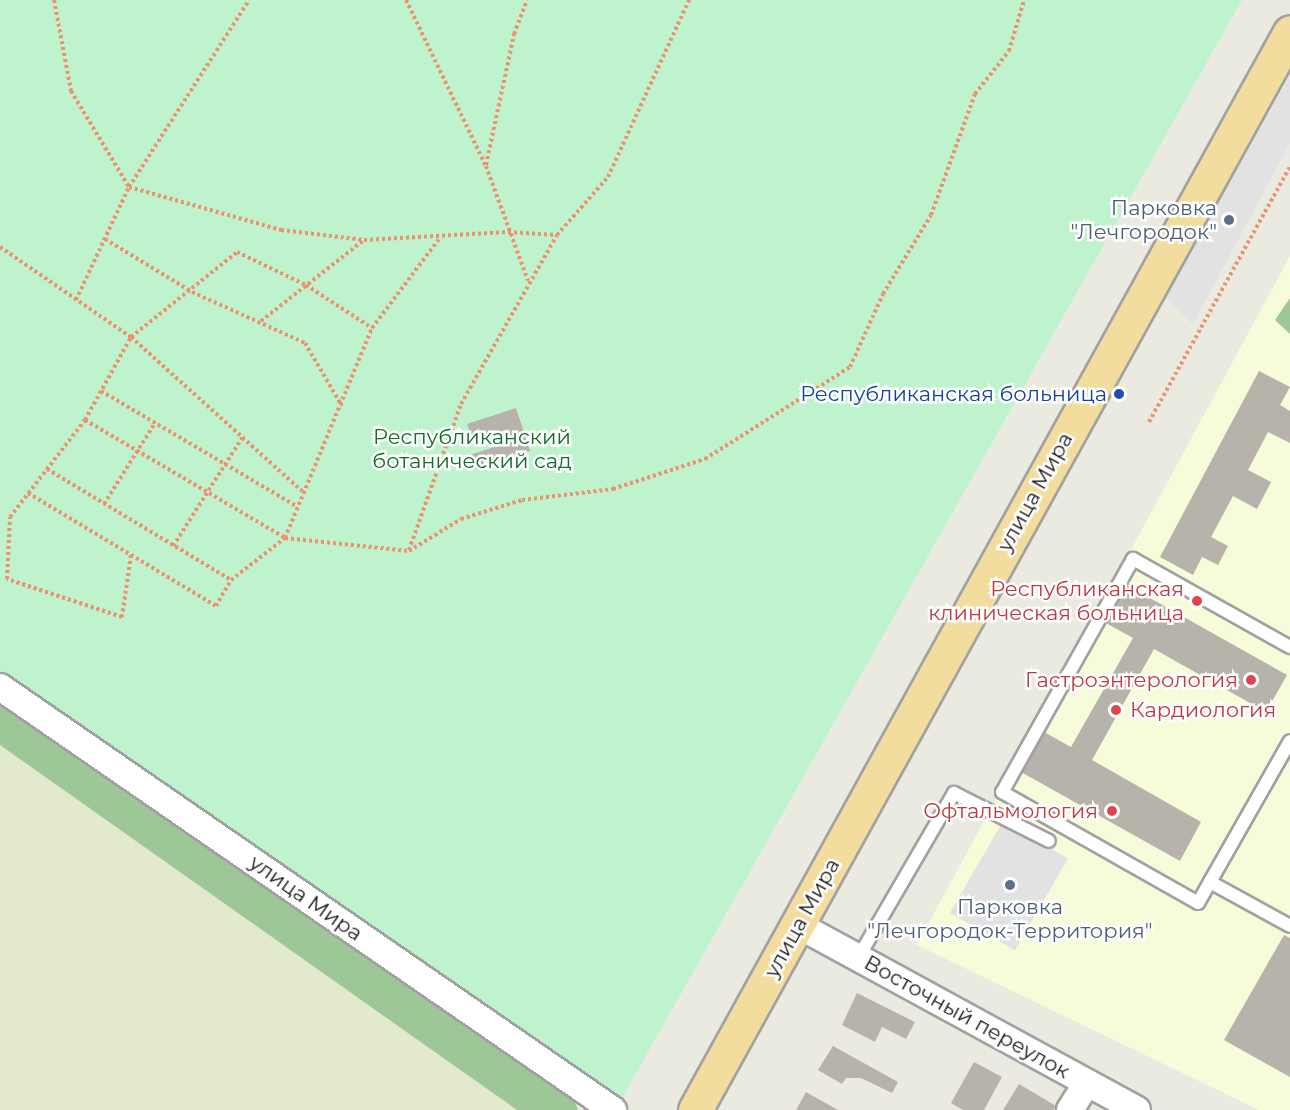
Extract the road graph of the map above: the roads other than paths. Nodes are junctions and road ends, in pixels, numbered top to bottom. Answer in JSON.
{"nodes":[{"id":1,"x":1289,"y":38,"type":"edge"},
{"id":2,"x":1290,"y":646,"type":"edge"},
{"id":3,"x":0,"y":687,"type":"edge"},
{"id":4,"x":1290,"y":741,"type":"edge"},
{"id":5,"x":1049,"y":841,"type":"dead end"},
{"id":6,"x":1210,"y":882,"type":"junction"},
{"id":7,"x":798,"y":925,"type":"junction"},
{"id":8,"x":1290,"y":926,"type":"edge"},
{"id":9,"x":858,"y":958,"type":"junction"},
{"id":10,"x":1087,"y":1083,"type":"junction"},
{"id":11,"x":613,"y":1110,"type":"edge"},
{"id":12,"x":695,"y":1110,"type":"edge"},
{"id":13,"x":1070,"y":1110,"type":"edge"},
{"id":14,"x":1137,"y":1110,"type":"edge"}],
"edges":[{"from":1,"to":7,"type":"main road","name":"улица Мира"},
{"from":2,"to":6,"type":"lane"},
{"from":3,"to":11,"type":"street","name":"улица Мира"},
{"from":4,"to":6,"type":"lane"},
{"from":5,"to":9,"type":"lane"},
{"from":6,"to":8,"type":"lane"},
{"from":7,"to":9,"type":"street","name":"Восточный переулок"},
{"from":7,"to":12,"type":"main road","name":"улица Мира"},
{"from":9,"to":10,"type":"street","name":"Восточный переулок"},
{"from":10,"to":13,"type":"street"},
{"from":10,"to":14,"type":"street","name":"Восточный переулок"}]}
